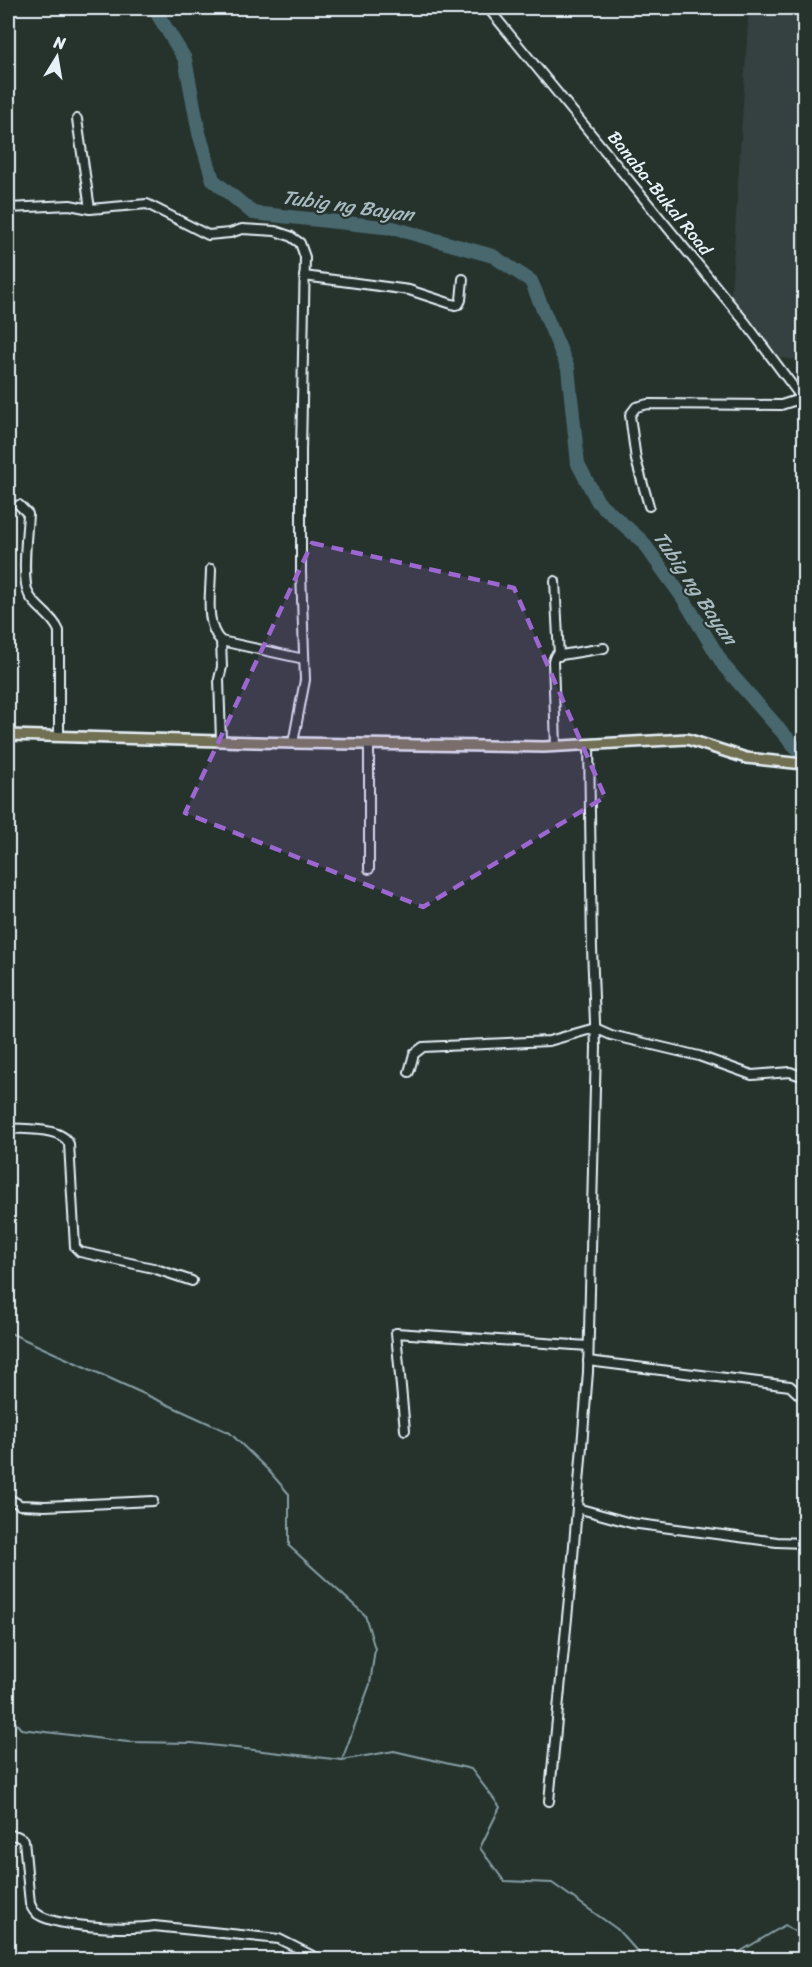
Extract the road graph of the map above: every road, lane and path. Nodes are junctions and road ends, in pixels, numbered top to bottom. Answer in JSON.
{"nodes":[{"id":1,"x":488,"y":8,"type":"edge"},
{"id":2,"x":76,"y":119,"type":"dead end"},
{"id":3,"x":8,"y":208,"type":"edge"},
{"id":4,"x":90,"y":209,"type":"junction"},
{"id":5,"x":304,"y":276,"type":"junction"},
{"id":6,"x":463,"y":279,"type":"dead end"},
{"id":7,"x":804,"y":400,"type":"edge"},
{"id":8,"x":20,"y":505,"type":"dead end"},
{"id":9,"x":649,"y":506,"type":"dead end"},
{"id":10,"x":211,"y":569,"type":"dead end"},
{"id":11,"x":555,"y":581,"type":"dead end"},
{"id":12,"x":221,"y":641,"type":"junction"},
{"id":13,"x":604,"y":648,"type":"dead end"},
{"id":14,"x":559,"y":656,"type":"junction"},
{"id":15,"x":303,"y":658,"type":"junction"},
{"id":16,"x":8,"y":735,"type":"edge"},
{"id":17,"x":59,"y":736,"type":"junction"},
{"id":18,"x":221,"y":740,"type":"junction"},
{"id":19,"x":293,"y":743,"type":"junction"},
{"id":20,"x":369,"y":744,"type":"junction"},
{"id":21,"x":589,"y":744,"type":"junction"},
{"id":22,"x":556,"y":746,"type":"junction"},
{"id":23,"x":804,"y":764,"type":"edge"},
{"id":24,"x":369,"y":868,"type":"dead end"},
{"id":25,"x":595,"y":1028,"type":"junction"},
{"id":26,"x":409,"y":1072,"type":"dead end"},
{"id":27,"x":804,"y":1077,"type":"edge"},
{"id":28,"x":8,"y":1128,"type":"edge"},
{"id":29,"x":192,"y":1281,"type":"dead end"},
{"id":30,"x":588,"y":1346,"type":"junction"},
{"id":31,"x":588,"y":1361,"type":"junction"},
{"id":32,"x":804,"y":1399,"type":"edge"},
{"id":33,"x":405,"y":1430,"type":"dead end"},
{"id":34,"x":8,"y":1498,"type":"edge"},
{"id":35,"x":153,"y":1502,"type":"dead end"},
{"id":36,"x":577,"y":1508,"type":"junction"},
{"id":37,"x":804,"y":1543,"type":"edge"},
{"id":38,"x":549,"y":1801,"type":"dead end"},
{"id":39,"x":8,"y":1835,"type":"edge"},
{"id":40,"x":321,"y":1959,"type":"edge"}],
"edges":[{"from":1,"to":7,"type":"street","name":"Banaba-Bukal Road"},
{"from":2,"to":4,"type":"street"},
{"from":3,"to":4,"type":"street"},
{"from":4,"to":5,"type":"street"},
{"from":5,"to":6,"type":"street"},
{"from":5,"to":15,"type":"street"},
{"from":7,"to":9,"type":"street"},
{"from":8,"to":17,"type":"street"},
{"from":10,"to":12,"type":"street"},
{"from":11,"to":14,"type":"street"},
{"from":12,"to":15,"type":"street"},
{"from":12,"to":18,"type":"street"},
{"from":13,"to":14,"type":"street"},
{"from":14,"to":22,"type":"street"},
{"from":15,"to":19,"type":"street"},
{"from":16,"to":17,"type":"main road"},
{"from":17,"to":18,"type":"main road"},
{"from":18,"to":19,"type":"main road"},
{"from":19,"to":20,"type":"main road"},
{"from":20,"to":22,"type":"main road"},
{"from":20,"to":24,"type":"street"},
{"from":21,"to":22,"type":"main road"},
{"from":21,"to":23,"type":"main road"},
{"from":21,"to":25,"type":"street"},
{"from":25,"to":26,"type":"street"},
{"from":25,"to":27,"type":"street"},
{"from":25,"to":30,"type":"street"},
{"from":28,"to":29,"type":"street"},
{"from":30,"to":31,"type":"street"},
{"from":30,"to":33,"type":"street"},
{"from":31,"to":32,"type":"street"},
{"from":31,"to":36,"type":"street"},
{"from":34,"to":35,"type":"street"},
{"from":36,"to":37,"type":"street"},
{"from":36,"to":38,"type":"street"},
{"from":39,"to":40,"type":"street"}]}
